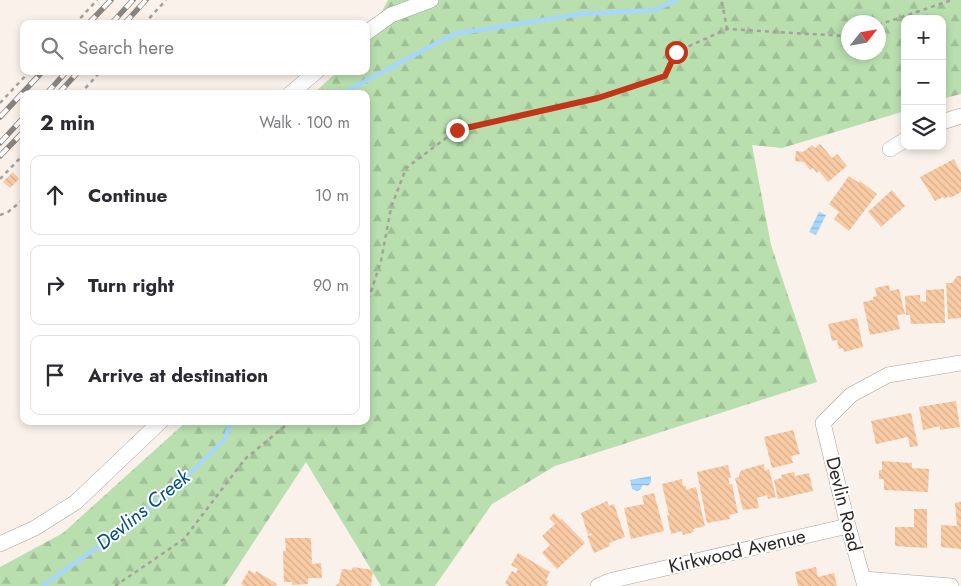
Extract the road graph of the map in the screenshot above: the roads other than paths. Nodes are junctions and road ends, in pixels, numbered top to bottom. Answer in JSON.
{"nodes":[{"id":1,"x":431,"y":0,"type":"edge"},
{"id":2,"x":370,"y":30,"type":"edge"},
{"id":3,"x":312,"y":75,"type":"edge"},
{"id":4,"x":295,"y":90,"type":"edge"},
{"id":5,"x":961,"y":116,"type":"edge"},
{"id":6,"x":946,"y":121,"type":"edge"},
{"id":7,"x":901,"y":142,"type":"edge"},
{"id":8,"x":890,"y":149,"type":"dead end"},
{"id":9,"x":961,"y":363,"type":"edge"},
{"id":10,"x":157,"y":425,"type":"edge"},
{"id":11,"x":848,"y":526,"type":"junction"},
{"id":12,"x":0,"y":544,"type":"edge"},
{"id":13,"x":865,"y":583,"type":"edge"},
{"id":14,"x":598,"y":586,"type":"edge"},
{"id":15,"x":951,"y":586,"type":"edge"}],
"edges":[{"from":1,"to":2,"type":"street"},
{"from":3,"to":4,"type":"street"},
{"from":5,"to":6,"type":"street"},
{"from":7,"to":8,"type":"street"},
{"from":9,"to":11,"type":"street","name":"Devlin Road"},
{"from":10,"to":12,"type":"street"},
{"from":11,"to":13,"type":"street","name":"Devlin Road"},
{"from":11,"to":14,"type":"street","name":"Kirkwood Avenue"},
{"from":13,"to":15,"type":"street"}]}
